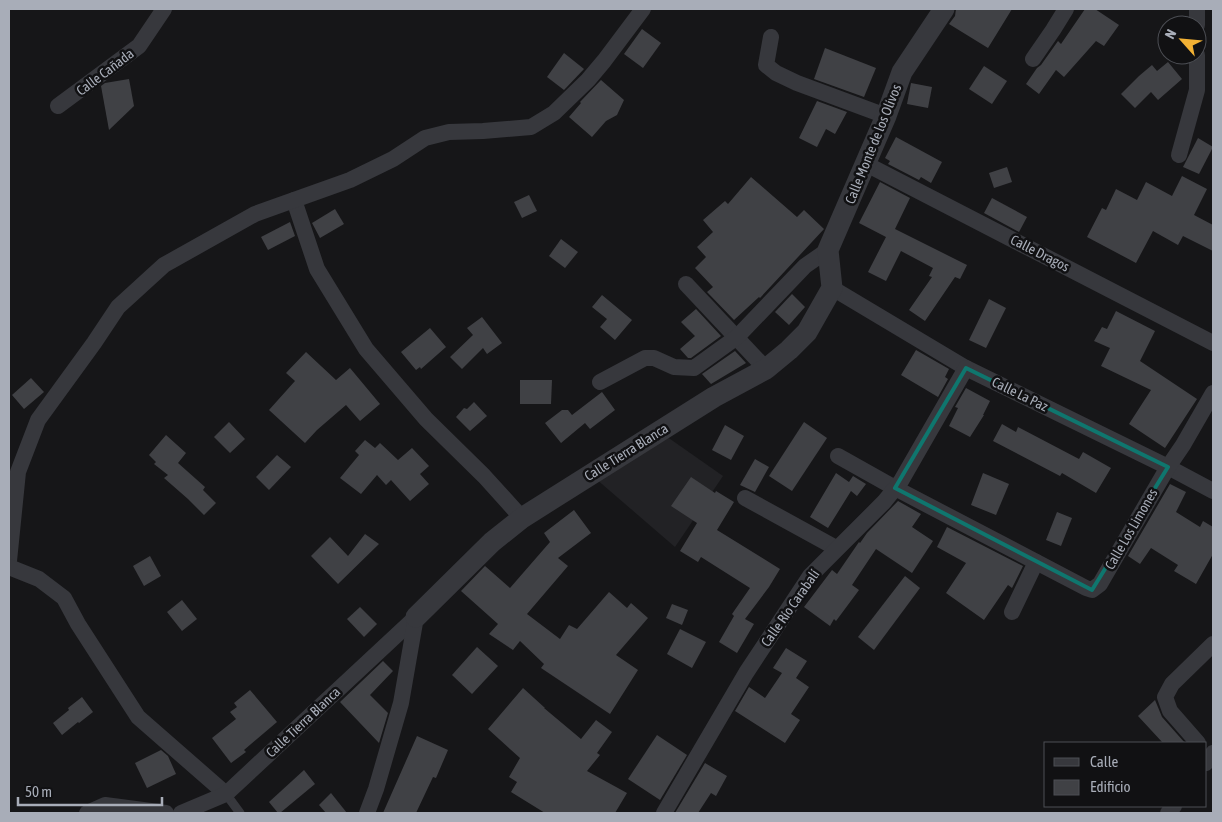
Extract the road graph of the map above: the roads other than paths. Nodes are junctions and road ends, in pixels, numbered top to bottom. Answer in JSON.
{"nodes":[{"id":1,"x":164,"y":9,"type":"edge"},
{"id":2,"x":643,"y":9,"type":"edge"},
{"id":3,"x":944,"y":9,"type":"edge"},
{"id":4,"x":1066,"y":9,"type":"edge"},
{"id":5,"x":771,"y":36,"type":"dead end"},
{"id":6,"x":1033,"y":58,"type":"dead end"},
{"id":7,"x":1196,"y":65,"type":"edge"},
{"id":8,"x":58,"y":106,"type":"dead end"},
{"id":9,"x":886,"y":116,"type":"junction"},
{"id":10,"x":1178,"y":155,"type":"dead end"},
{"id":11,"x":866,"y":164,"type":"junction"},
{"id":12,"x":294,"y":200,"type":"junction"},
{"id":13,"x":828,"y":250,"type":"junction"},
{"id":14,"x":686,"y":284,"type":"dead end"},
{"id":15,"x":832,"y":288,"type":"junction"},
{"id":16,"x":737,"y":338,"type":"junction"},
{"id":17,"x":1213,"y":343,"type":"edge"},
{"id":18,"x":966,"y":368,"type":"junction"},
{"id":19,"x":766,"y":369,"type":"junction"},
{"id":20,"x":600,"y":382,"type":"dead end"},
{"id":21,"x":1213,"y":393,"type":"edge"},
{"id":22,"x":838,"y":456,"type":"dead end"},
{"id":23,"x":1168,"y":467,"type":"junction"},
{"id":24,"x":896,"y":488,"type":"junction"},
{"id":25,"x":1213,"y":491,"type":"edge"},
{"id":26,"x":745,"y":498,"type":"dead end"},
{"id":27,"x":522,"y":518,"type":"junction"},
{"id":28,"x":836,"y":548,"type":"junction"},
{"id":29,"x":9,"y":561,"type":"edge"},
{"id":30,"x":1036,"y":562,"type":"junction"},
{"id":31,"x":9,"y":567,"type":"edge"},
{"id":32,"x":1012,"y":612,"type":"dead end"},
{"id":33,"x":416,"y":617,"type":"junction"},
{"id":34,"x":1213,"y":644,"type":"edge"},
{"id":35,"x":1197,"y":742,"type":"edge"},
{"id":36,"x":226,"y":794,"type":"junction"},
{"id":37,"x":87,"y":813,"type":"edge"},
{"id":38,"x":166,"y":813,"type":"edge"},
{"id":39,"x":181,"y":813,"type":"edge"},
{"id":40,"x":240,"y":813,"type":"edge"},
{"id":41,"x":367,"y":813,"type":"edge"},
{"id":42,"x":664,"y":813,"type":"edge"}],
"edges":[{"from":1,"to":8,"type":"street","name":"Calle Cañada"},
{"from":2,"to":12,"type":"street"},
{"from":3,"to":9,"type":"street","name":"Calle Monte de los Olivos"},
{"from":4,"to":6,"type":"street"},
{"from":5,"to":9,"type":"street"},
{"from":7,"to":10,"type":"street"},
{"from":9,"to":11,"type":"street","name":"Calle Monte de los Olivos"},
{"from":11,"to":13,"type":"street","name":"Calle Monte de los Olivos"},
{"from":11,"to":17,"type":"street","name":"Calle Dragos"},
{"from":12,"to":27,"type":"street"},
{"from":12,"to":29,"type":"street"},
{"from":13,"to":15,"type":"street","name":"Calle Monte de los Olivos"},
{"from":13,"to":16,"type":"street"},
{"from":14,"to":16,"type":"street"},
{"from":15,"to":18,"type":"street","name":"Calle La Paz"},
{"from":15,"to":19,"type":"street","name":"Calle Tierra Blanca"},
{"from":16,"to":19,"type":"street"},
{"from":16,"to":20,"type":"street"},
{"from":18,"to":23,"type":"street","name":"Calle La Paz"},
{"from":18,"to":24,"type":"street","name":"Calle Río Carabalí"},
{"from":19,"to":27,"type":"street","name":"Calle Tierra Blanca"},
{"from":21,"to":23,"type":"street","name":"Calle Los Limones"},
{"from":22,"to":24,"type":"street"},
{"from":23,"to":25,"type":"street","name":"Calle La Paz"},
{"from":23,"to":30,"type":"street","name":"Calle Los Limones"},
{"from":24,"to":28,"type":"street","name":"Calle Río Carabalí"},
{"from":24,"to":30,"type":"street"},
{"from":26,"to":28,"type":"street"},
{"from":27,"to":33,"type":"street","name":"Calle Tierra Blanca"},
{"from":28,"to":42,"type":"street","name":"Calle Río Carabalí"},
{"from":30,"to":32,"type":"street"},
{"from":31,"to":36,"type":"street"},
{"from":33,"to":36,"type":"street","name":"Calle Tierra Blanca"},
{"from":33,"to":41,"type":"street"},
{"from":34,"to":35,"type":"street"},
{"from":36,"to":39,"type":"street","name":"Calle Tierra Blanca"},
{"from":36,"to":40,"type":"lane"},
{"from":37,"to":38,"type":"street"}]}
